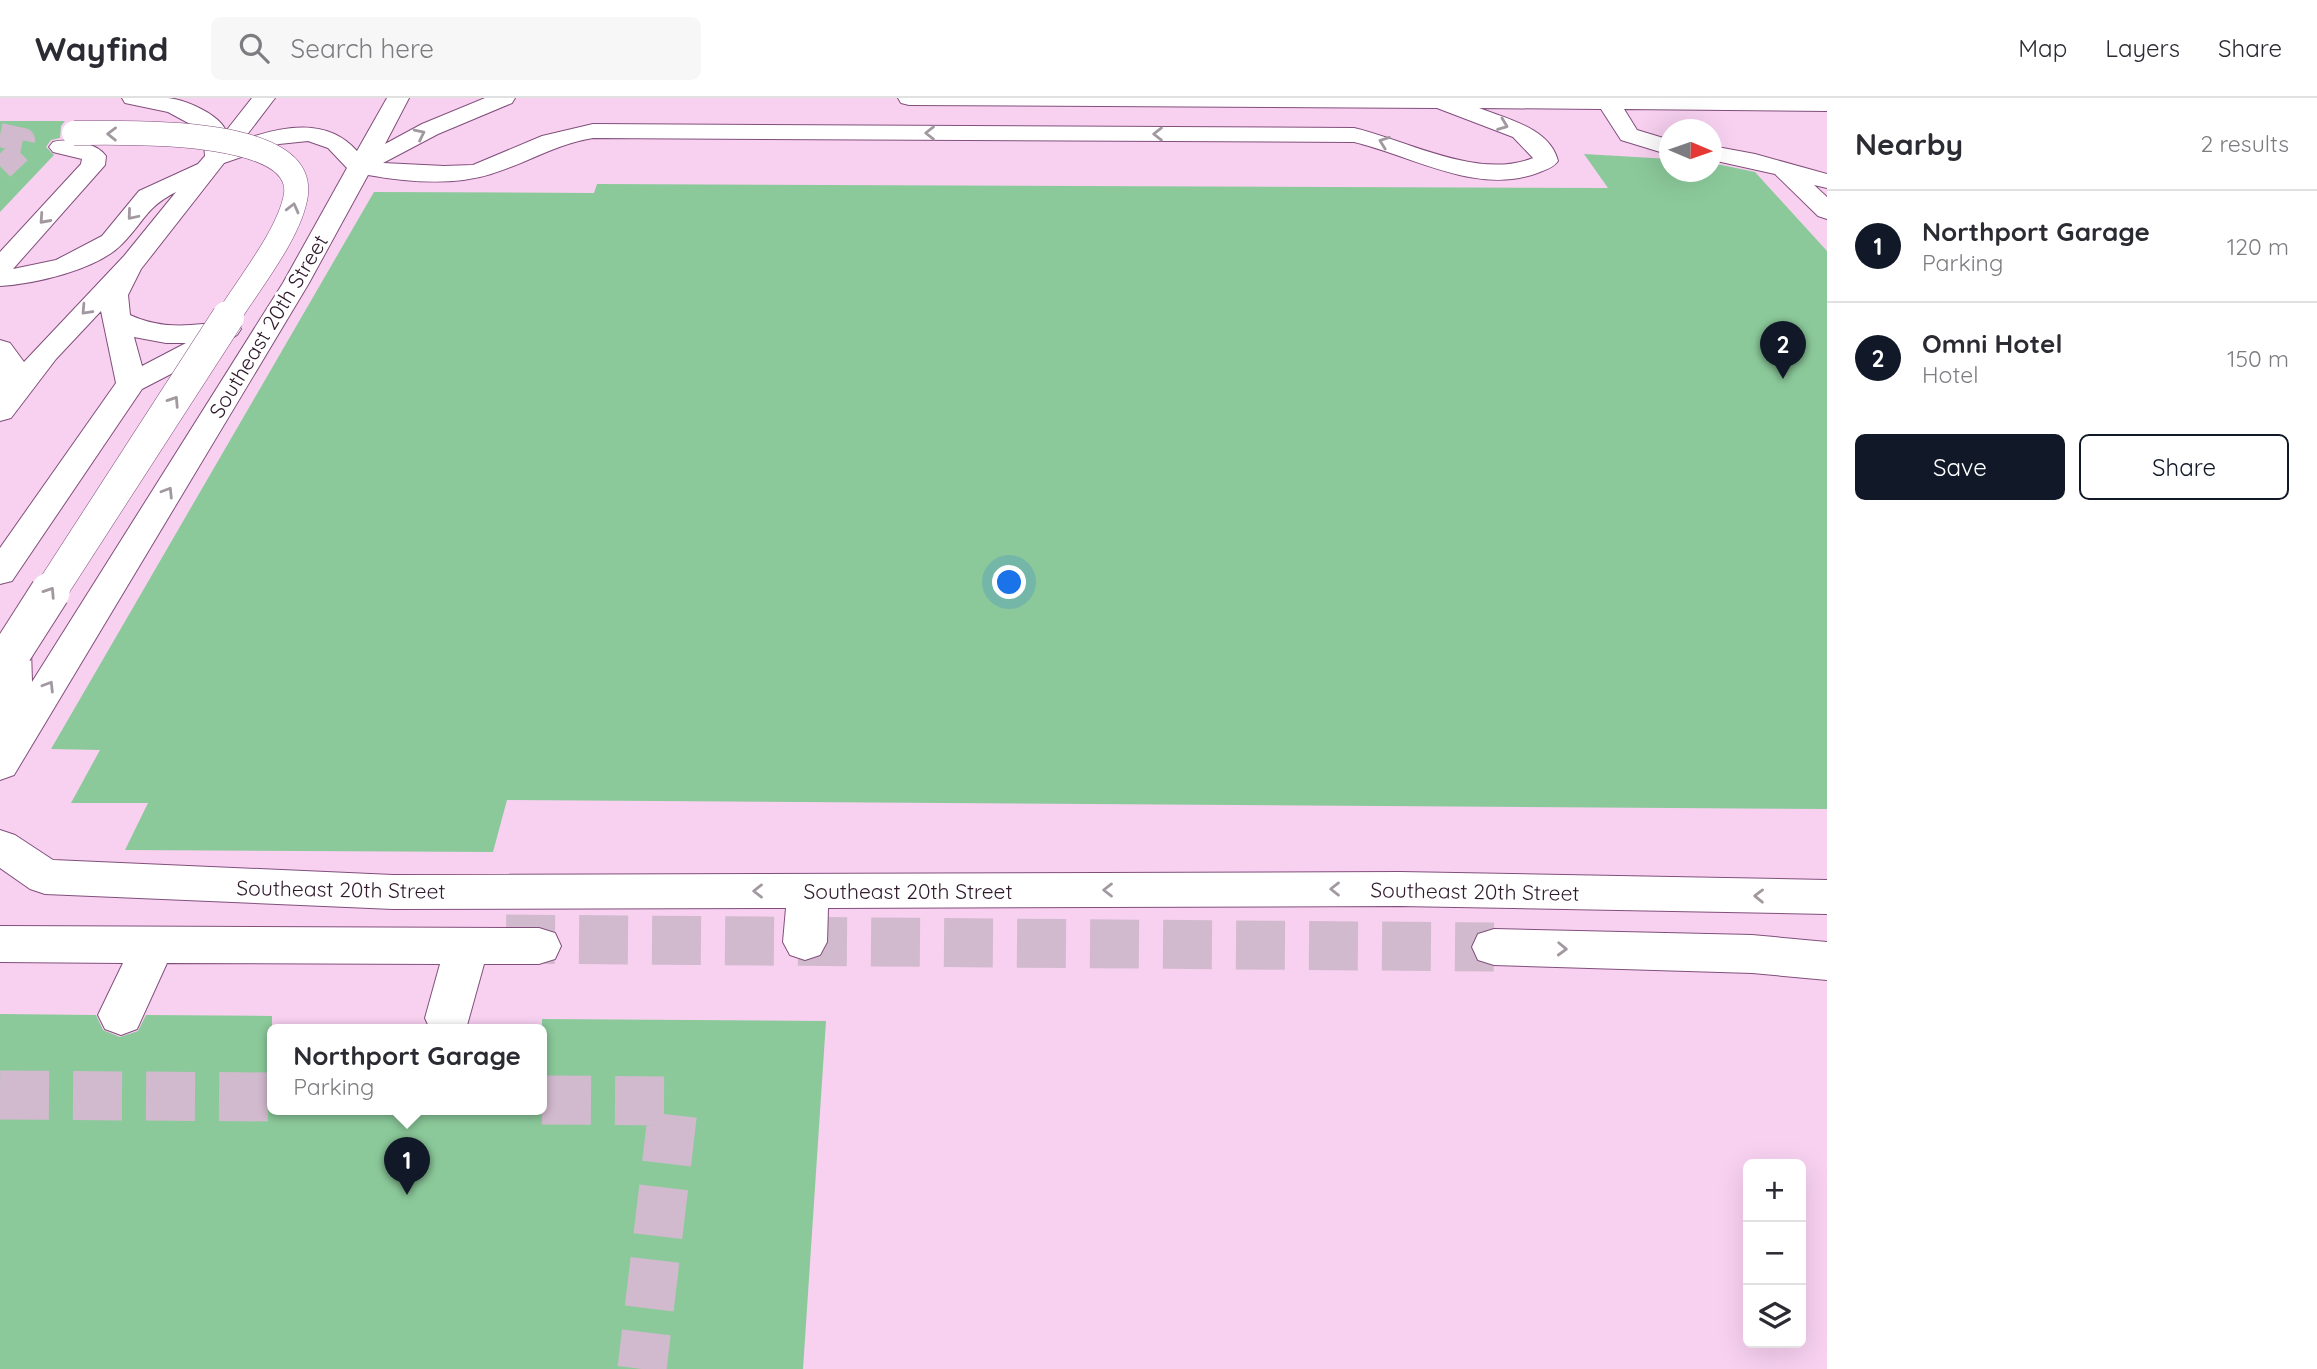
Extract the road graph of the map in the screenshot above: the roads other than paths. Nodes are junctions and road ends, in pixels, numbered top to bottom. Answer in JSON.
{"nodes":[{"id":1,"x":133,"y":98,"type":"edge"},
{"id":2,"x":264,"y":98,"type":"edge"},
{"id":3,"x":398,"y":98,"type":"edge"},
{"id":4,"x":503,"y":98,"type":"edge"},
{"id":5,"x":909,"y":98,"type":"edge"},
{"id":6,"x":1554,"y":100,"type":"edge"},
{"id":7,"x":1439,"y":101,"type":"junction"},
{"id":8,"x":1608,"y":102,"type":"junction"},
{"id":9,"x":1827,"y":104,"type":"edge"},
{"id":10,"x":1659,"y":145,"type":"edge"},
{"id":11,"x":1722,"y":154,"type":"edge"},
{"id":12,"x":213,"y":162,"type":"junction"},
{"id":13,"x":360,"y":166,"type":"junction"},
{"id":14,"x":1785,"y":171,"type":"junction"},
{"id":15,"x":1827,"y":181,"type":"edge"},
{"id":16,"x":1827,"y":211,"type":"edge"},
{"id":17,"x":133,"y":262,"type":"junction"},
{"id":18,"x":0,"y":268,"type":"edge"},
{"id":19,"x":0,"y":278,"type":"edge"},
{"id":20,"x":296,"y":283,"type":"junction"},
{"id":21,"x":116,"y":319,"type":"junction"},
{"id":22,"x":227,"y":329,"type":"junction"},
{"id":23,"x":0,"y":349,"type":"edge"},
{"id":24,"x":131,"y":383,"type":"junction"},
{"id":25,"x":9,"y":401,"type":"edge"},
{"id":26,"x":0,"y":573,"type":"edge"},
{"id":27,"x":7,"y":754,"type":"edge"},
{"id":28,"x":0,"y":846,"type":"edge"},
{"id":29,"x":808,"y":891,"type":"junction"},
{"id":30,"x":1827,"y":897,"type":"edge"},
{"id":31,"x":805,"y":942,"type":"dead end"},
{"id":32,"x":0,"y":944,"type":"edge"},
{"id":33,"x":153,"y":945,"type":"junction"},
{"id":34,"x":467,"y":945,"type":"junction"},
{"id":35,"x":539,"y":946,"type":"tunnel mouth"},
{"id":36,"x":1494,"y":947,"type":"tunnel mouth"},
{"id":37,"x":1827,"y":961,"type":"edge"},
{"id":38,"x":121,"y":1015,"type":"dead end"},
{"id":39,"x":448,"y":1018,"type":"dead end"}],
"edges":[{"from":1,"to":12,"type":"street"},
{"from":2,"to":12,"type":"street"},
{"from":3,"to":13,"type":"street","name":"Southeast 20th Street"},
{"from":13,"to":4,"type":"street","one_way":true},
{"from":5,"to":7,"type":"street"},
{"from":6,"to":7,"type":"street"},
{"from":6,"to":8,"type":"street"},
{"from":7,"to":13,"type":"street","one_way":true},
{"from":8,"to":9,"type":"street"},
{"from":8,"to":10,"type":"street"},
{"from":11,"to":14,"type":"street"},
{"from":12,"to":13,"type":"street"},
{"from":12,"to":17,"type":"street"},
{"from":12,"to":19,"type":"street","one_way":true},
{"from":13,"to":20,"type":"street","name":"Southeast 20th Street"},
{"from":14,"to":15,"type":"street"},
{"from":14,"to":16,"type":"street"},
{"from":17,"to":21,"type":"street"},
{"from":17,"to":25,"type":"street","one_way":true},
{"from":27,"to":18,"type":"street","one_way":true,"bridge":true},
{"from":20,"to":22,"type":"street"},
{"from":27,"to":20,"type":"street","name":"Southeast 20th Street","one_way":true},
{"from":21,"to":22,"type":"street"},
{"from":21,"to":24,"type":"street"},
{"from":22,"to":24,"type":"street"},
{"from":23,"to":25,"type":"street"},
{"from":24,"to":26,"type":"street"},
{"from":29,"to":28,"type":"street","name":"Southeast 20th Street","one_way":true},
{"from":30,"to":29,"type":"street","name":"Southeast 20th Street","one_way":true},
{"from":29,"to":31,"type":"street"},
{"from":32,"to":33,"type":"street"},
{"from":33,"to":34,"type":"street"},
{"from":33,"to":38,"type":"street"},
{"from":34,"to":35,"type":"street"},
{"from":34,"to":39,"type":"street"},
{"from":36,"to":37,"type":"street","one_way":true}]}
